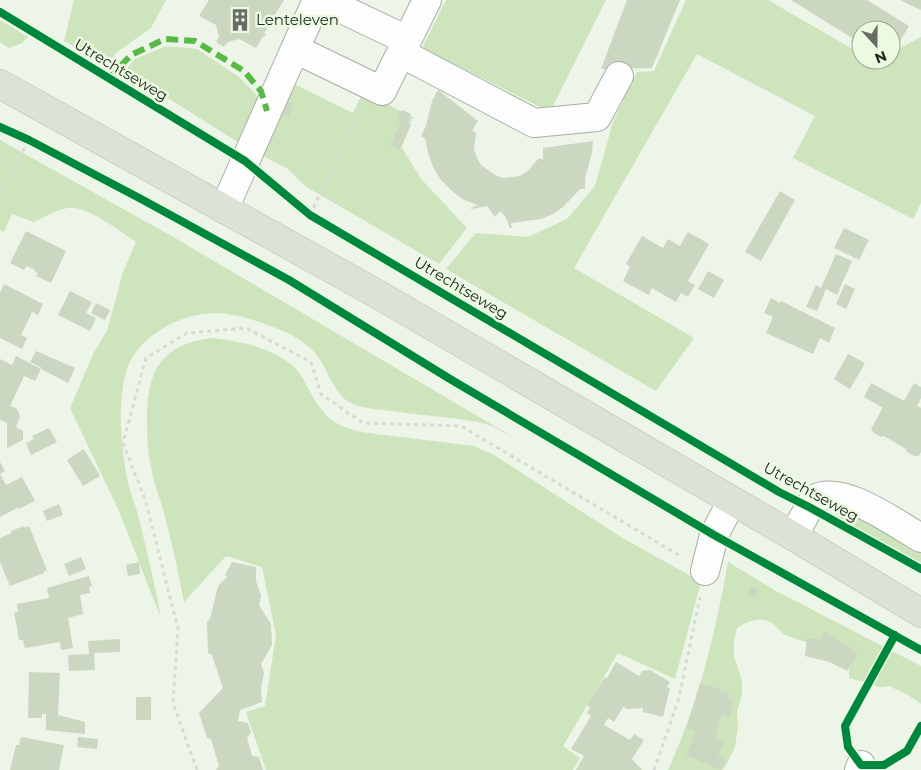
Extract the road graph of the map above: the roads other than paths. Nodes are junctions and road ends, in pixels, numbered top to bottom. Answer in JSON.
{"nodes":[{"id":1,"x":317,"y":0,"type":"edge"},
{"id":2,"x":323,"y":0,"type":"edge"},
{"id":3,"x":427,"y":0,"type":"edge"},
{"id":4,"x":404,"y":47,"type":"junction"},
{"id":5,"x":295,"y":49,"type":"junction"},
{"id":6,"x":619,"y":76,"type":"dead end"},
{"id":7,"x":0,"y":84,"type":"edge"},
{"id":8,"x":224,"y":208,"type":"junction"},
{"id":9,"x":732,"y":501,"type":"junction"},
{"id":10,"x":793,"y":536,"type":"junction"},
{"id":11,"x":921,"y":538,"type":"edge"},
{"id":12,"x":705,"y":571,"type":"road end"},
{"id":13,"x":921,"y":613,"type":"edge"}],
"edges":[{"from":1,"to":5,"type":"street"},
{"from":2,"to":4,"type":"street"},
{"from":3,"to":4,"type":"street"},
{"from":4,"to":5,"type":"street"},
{"from":4,"to":6,"type":"street"},
{"from":5,"to":8,"type":"street"},
{"from":7,"to":8,"type":"main road"},
{"from":8,"to":9,"type":"main road"},
{"from":9,"to":10,"type":"main road"},
{"from":9,"to":12,"type":"street"},
{"from":10,"to":11,"type":"street","name":"Utrechtseweg"},
{"from":10,"to":13,"type":"main road"}]}
